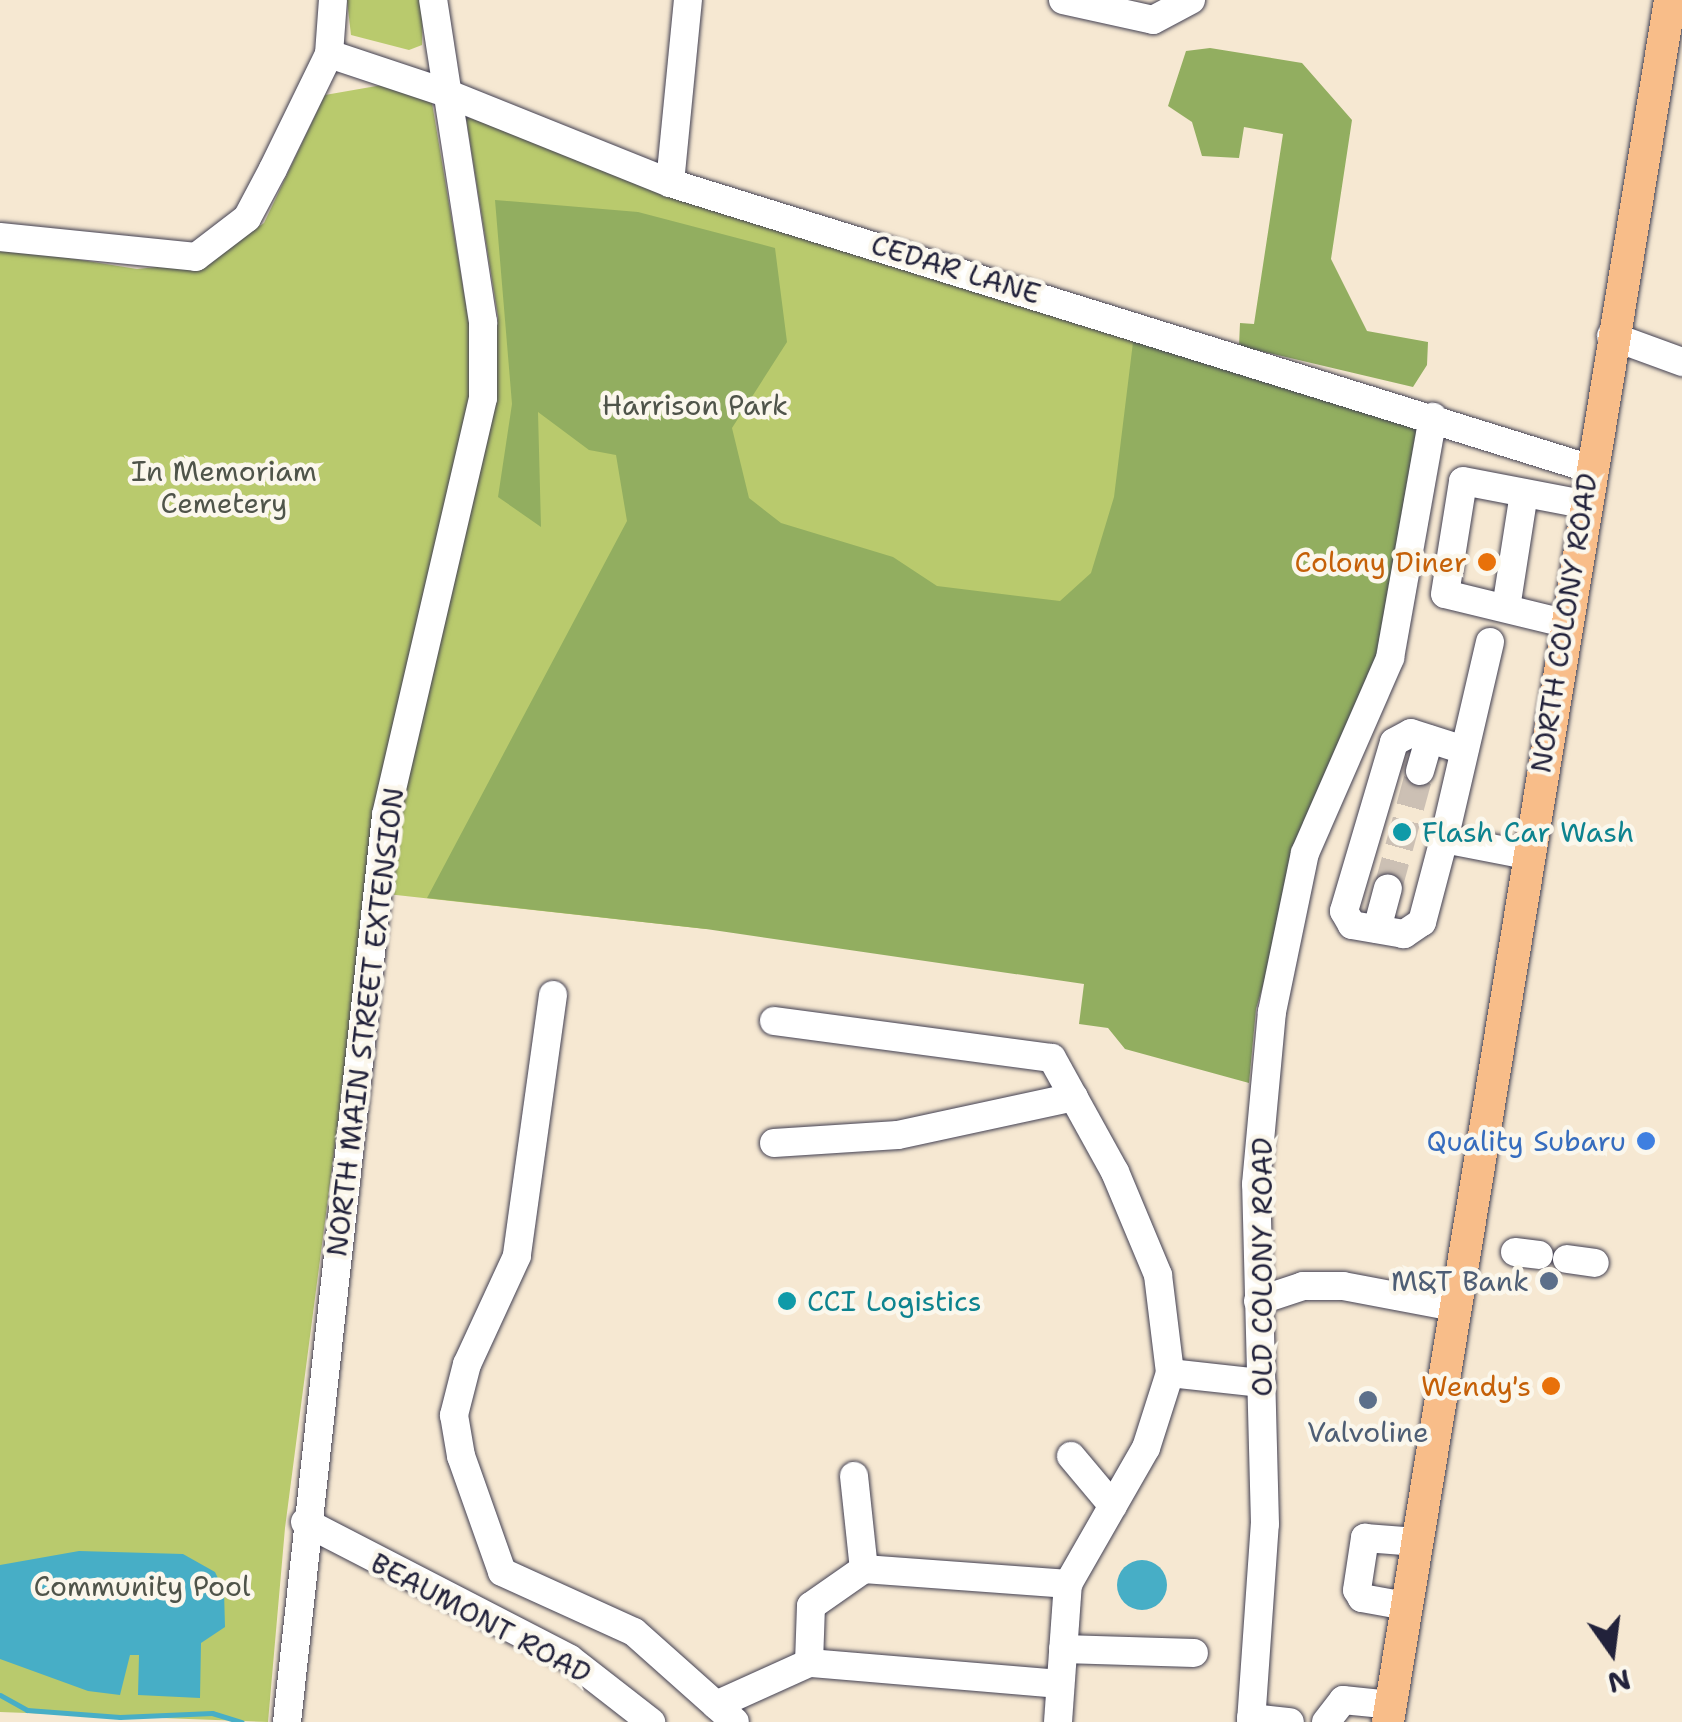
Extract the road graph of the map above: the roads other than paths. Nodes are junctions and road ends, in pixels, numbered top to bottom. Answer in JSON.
{"nodes":[{"id":1,"x":332,"y":0,"type":"edge"},
{"id":2,"x":433,"y":0,"type":"edge"},
{"id":3,"x":688,"y":0,"type":"edge"},
{"id":4,"x":1063,"y":0,"type":"edge"},
{"id":5,"x":1192,"y":0,"type":"edge"},
{"id":6,"x":1670,"y":0,"type":"edge"},
{"id":7,"x":329,"y":54,"type":"junction"},
{"id":8,"x":446,"y":92,"type":"junction"},
{"id":9,"x":670,"y":183,"type":"junction"},
{"id":10,"x":0,"y":237,"type":"edge"},
{"id":11,"x":1611,"y":336,"type":"junction"},
{"id":12,"x":1682,"y":362,"type":"edge"},
{"id":13,"x":1433,"y":417,"type":"junction"},
{"id":14,"x":1588,"y":468,"type":"junction"},
{"id":15,"x":1524,"y":493,"type":"junction"},
{"id":16,"x":1582,"y":504,"type":"junction"},
{"id":17,"x":1506,"y":608,"type":"junction"},
{"id":18,"x":1564,"y":623,"type":"junction"},
{"id":19,"x":1490,"y":642,"type":"dead end"},
{"id":20,"x":1429,"y":739,"type":"junction"},
{"id":21,"x":1464,"y":750,"type":"junction"},
{"id":22,"x":1420,"y":771,"type":"tunnel mouth"},
{"id":23,"x":1444,"y":839,"type":"junction"},
{"id":24,"x":1526,"y":855,"type":"junction"},
{"id":25,"x":1388,"y":888,"type":"tunnel mouth"},
{"id":26,"x":1377,"y":928,"type":"junction"},
{"id":27,"x":552,"y":995,"type":"dead end"},
{"id":28,"x":774,"y":1021,"type":"dead end"},
{"id":29,"x":1074,"y":1097,"type":"junction"},
{"id":30,"x":774,"y":1143,"type":"dead end"},
{"id":31,"x":1258,"y":1302,"type":"junction"},
{"id":32,"x":1454,"y":1307,"type":"junction"},
{"id":33,"x":1170,"y":1373,"type":"junction"},
{"id":34,"x":1261,"y":1383,"type":"junction"},
{"id":35,"x":1071,"y":1456,"type":"dead end"},
{"id":36,"x":854,"y":1476,"type":"dead end"},
{"id":37,"x":1112,"y":1506,"type":"junction"},
{"id":38,"x":305,"y":1522,"type":"junction"},
{"id":39,"x":1417,"y":1542,"type":"junction"},
{"id":40,"x":864,"y":1569,"type":"junction"},
{"id":41,"x":1068,"y":1584,"type":"junction"},
{"id":42,"x":1406,"y":1606,"type":"junction"},
{"id":43,"x":1063,"y":1649,"type":"junction"},
{"id":44,"x":1194,"y":1653,"type":"dead end"},
{"id":45,"x":809,"y":1664,"type":"junction"},
{"id":46,"x":1060,"y":1684,"type":"junction"},
{"id":47,"x":726,"y":1714,"type":"edge"},
{"id":48,"x":1389,"y":1714,"type":"edge"},
{"id":49,"x":1251,"y":1720,"type":"edge"},
{"id":50,"x":287,"y":1722,"type":"edge"},
{"id":51,"x":651,"y":1722,"type":"edge"},
{"id":52,"x":1058,"y":1722,"type":"edge"},
{"id":53,"x":1290,"y":1722,"type":"edge"},
{"id":54,"x":1326,"y":1722,"type":"edge"}],
"edges":[{"from":1,"to":7,"type":"street"},
{"from":2,"to":8,"type":"street","name":"NORTH MAIN STREET EXTENSION"},
{"from":3,"to":9,"type":"street"},
{"from":4,"to":5,"type":"street"},
{"from":6,"to":11,"type":"main road","name":"NORTH COLONY ROAD"},
{"from":7,"to":8,"type":"street","name":"CEDAR LANE"},
{"from":7,"to":10,"type":"street"},
{"from":8,"to":9,"type":"street","name":"CEDAR LANE"},
{"from":8,"to":38,"type":"street","name":"NORTH MAIN STREET EXTENSION"},
{"from":9,"to":13,"type":"street","name":"CEDAR LANE"},
{"from":11,"to":12,"type":"street"},
{"from":11,"to":14,"type":"main road","name":"NORTH COLONY ROAD"},
{"from":13,"to":14,"type":"street","name":"CEDAR LANE"},
{"from":13,"to":31,"type":"street","name":"OLD COLONY ROAD"},
{"from":14,"to":16,"type":"main road","name":"NORTH COLONY ROAD"},
{"from":15,"to":16,"type":"street"},
{"from":15,"to":17,"type":"street"},
{"from":15,"to":17,"type":"street"},
{"from":16,"to":18,"type":"main road","name":"NORTH COLONY ROAD"},
{"from":17,"to":18,"type":"street"},
{"from":18,"to":24,"type":"main road","name":"NORTH COLONY ROAD"},
{"from":19,"to":21,"type":"street"},
{"from":20,"to":21,"type":"street"},
{"from":20,"to":22,"type":"street"},
{"from":20,"to":26,"type":"street"},
{"from":21,"to":23,"type":"street"},
{"from":23,"to":24,"type":"street"},
{"from":23,"to":26,"type":"street"},
{"from":24,"to":32,"type":"main road","name":"NORTH COLONY ROAD"},
{"from":25,"to":26,"type":"street"},
{"from":27,"to":47,"type":"street"},
{"from":28,"to":29,"type":"street"},
{"from":29,"to":30,"type":"street"},
{"from":29,"to":33,"type":"street"},
{"from":31,"to":32,"type":"street"},
{"from":31,"to":34,"type":"street","name":"OLD COLONY ROAD"},
{"from":32,"to":39,"type":"main road","name":"NORTH COLONY ROAD"},
{"from":33,"to":34,"type":"street"},
{"from":33,"to":37,"type":"street"},
{"from":34,"to":49,"type":"street","name":"OLD COLONY ROAD"},
{"from":35,"to":37,"type":"street"},
{"from":36,"to":40,"type":"street"},
{"from":37,"to":41,"type":"street"},
{"from":38,"to":50,"type":"street","name":"NORTH MAIN STREET EXTENSION"},
{"from":38,"to":51,"type":"street","name":"BEAUMONT ROAD"},
{"from":39,"to":42,"type":"main road","name":"NORTH COLONY ROAD"},
{"from":39,"to":42,"type":"street"},
{"from":40,"to":41,"type":"street"},
{"from":40,"to":45,"type":"street"},
{"from":41,"to":43,"type":"street"},
{"from":42,"to":48,"type":"main road","name":"NORTH COLONY ROAD"},
{"from":43,"to":44,"type":"street"},
{"from":43,"to":46,"type":"street"},
{"from":45,"to":46,"type":"street"},
{"from":45,"to":47,"type":"street"},
{"from":46,"to":52,"type":"street"},
{"from":48,"to":54,"type":"street"},
{"from":49,"to":53,"type":"street"}]}
